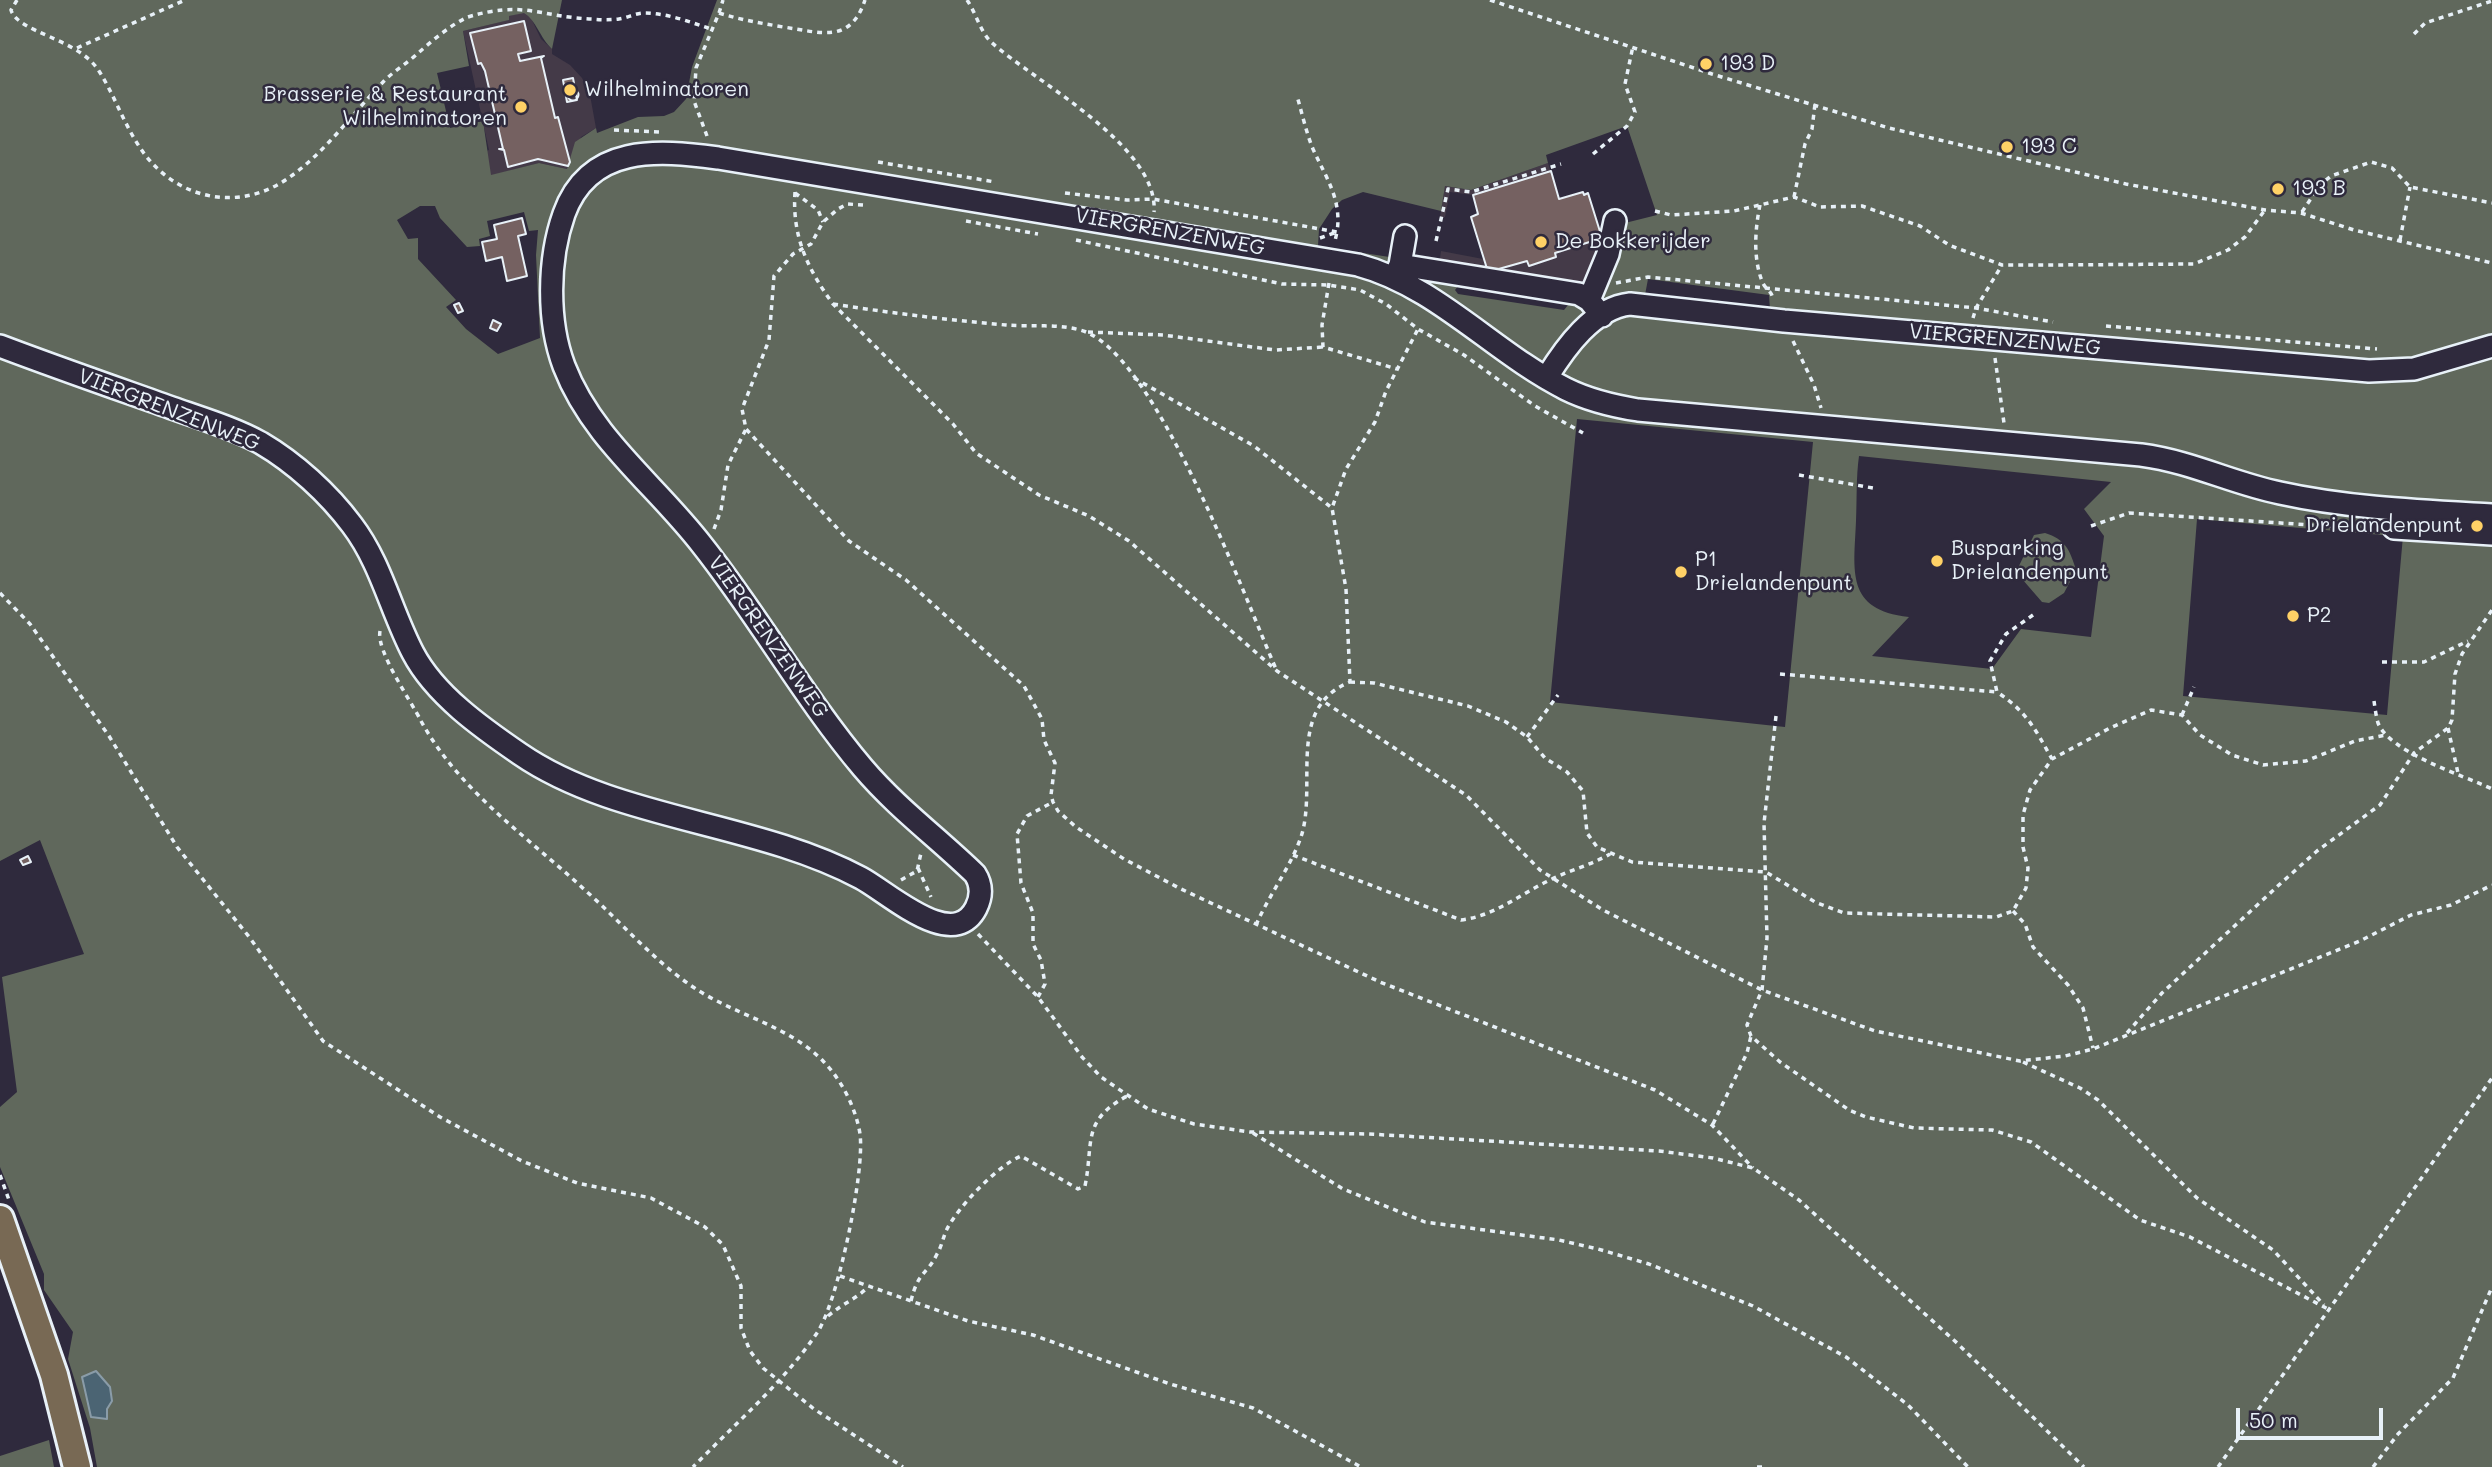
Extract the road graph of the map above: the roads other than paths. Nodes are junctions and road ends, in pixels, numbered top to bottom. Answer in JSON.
{"nodes":[{"id":1,"x":1615,"y":221,"type":"dead end"},
{"id":2,"x":1405,"y":236,"type":"dead end"},
{"id":3,"x":1397,"y":271,"type":"junction"},
{"id":4,"x":1597,"y":299,"type":"junction"},
{"id":5,"x":0,"y":346,"type":"edge"},
{"id":6,"x":2492,"y":346,"type":"edge"},
{"id":7,"x":1547,"y":377,"type":"junction"},
{"id":8,"x":2492,"y":515,"type":"edge"},
{"id":9,"x":2394,"y":528,"type":"road end"},
{"id":10,"x":2492,"y":534,"type":"edge"},
{"id":11,"x":0,"y":1219,"type":"edge"},
{"id":12,"x":77,"y":1467,"type":"edge"}],
"edges":[{"from":1,"to":4,"type":"street"},
{"from":2,"to":3,"type":"street"},
{"from":3,"to":4,"type":"street"},
{"from":3,"to":5,"type":"street","name":"VIERGRENZENWEG"},
{"from":3,"to":7,"type":"street","name":"VIERGRENZENWEG"},
{"from":4,"to":6,"type":"street","name":"VIERGRENZENWEG"},
{"from":4,"to":7,"type":"street","name":"VIERGRENZENWEG"},
{"from":7,"to":8,"type":"street","name":"VIERGRENZENWEG"},
{"from":9,"to":10,"type":"street"},
{"from":11,"to":12,"type":"main road"}]}
